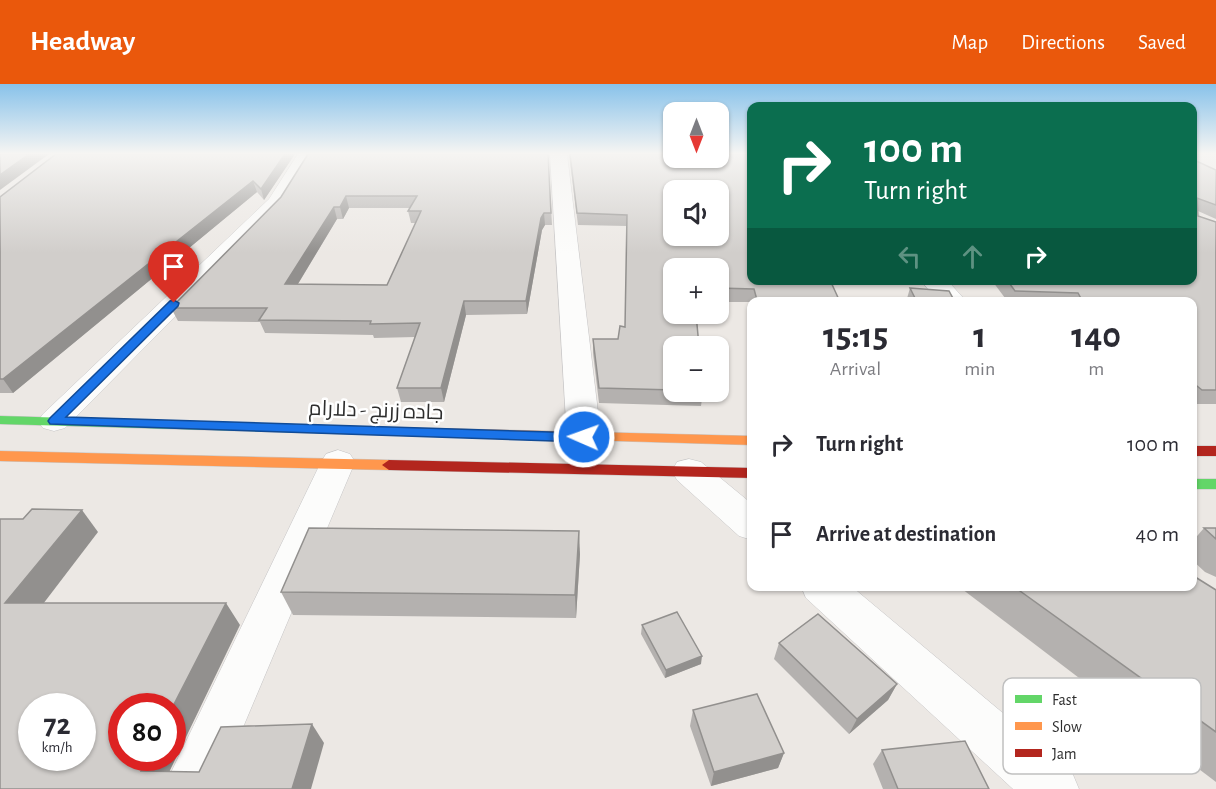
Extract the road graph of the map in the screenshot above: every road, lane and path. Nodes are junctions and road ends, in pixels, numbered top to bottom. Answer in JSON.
{"nodes":[{"id":1,"x":286,"y":187,"type":"edge"},
{"id":2,"x":561,"y":187,"type":"edge"},
{"id":3,"x":937,"y":285,"type":"edge"},
{"id":4,"x":950,"y":297,"type":"edge"},
{"id":5,"x":0,"y":420,"type":"edge"},
{"id":6,"x":54,"y":421,"type":"junction"},
{"id":7,"x":584,"y":437,"type":"junction"},
{"id":8,"x":747,"y":441,"type":"edge"},
{"id":9,"x":1197,"y":451,"type":"edge"},
{"id":10,"x":1216,"y":451,"type":"edge"},
{"id":11,"x":0,"y":456,"type":"edge"},
{"id":12,"x":338,"y":462,"type":"junction"},
{"id":13,"x":689,"y":471,"type":"junction"},
{"id":14,"x":747,"y":473,"type":"edge"},
{"id":15,"x":1197,"y":484,"type":"edge"},
{"id":16,"x":1216,"y":484,"type":"edge"},
{"id":17,"x":747,"y":522,"type":"edge"},
{"id":18,"x":827,"y":591,"type":"edge"},
{"id":19,"x":1003,"y":746,"type":"edge"},
{"id":20,"x":1035,"y":774,"type":"edge"},
{"id":21,"x":190,"y":789,"type":"edge"},
{"id":22,"x":1052,"y":789,"type":"edge"}],
"edges":[{"from":1,"to":6,"type":"street"},
{"from":2,"to":7,"type":"street"},
{"from":3,"to":4,"type":"street"},
{"from":5,"to":6,"type":"highway","name":"جاده زرنج - دلارام"},
{"from":6,"to":7,"type":"highway","name":"جاده زرنج - دلارام"},
{"from":7,"to":8,"type":"highway","name":"جاده زرنج - دلارام"},
{"from":9,"to":10,"type":"highway"},
{"from":11,"to":12,"type":"highway"},
{"from":12,"to":13,"type":"highway"},
{"from":12,"to":21,"type":"street"},
{"from":13,"to":14,"type":"highway"},
{"from":13,"to":17,"type":"street"},
{"from":15,"to":16,"type":"highway"},
{"from":18,"to":19,"type":"street"},
{"from":20,"to":22,"type":"street"}]}
